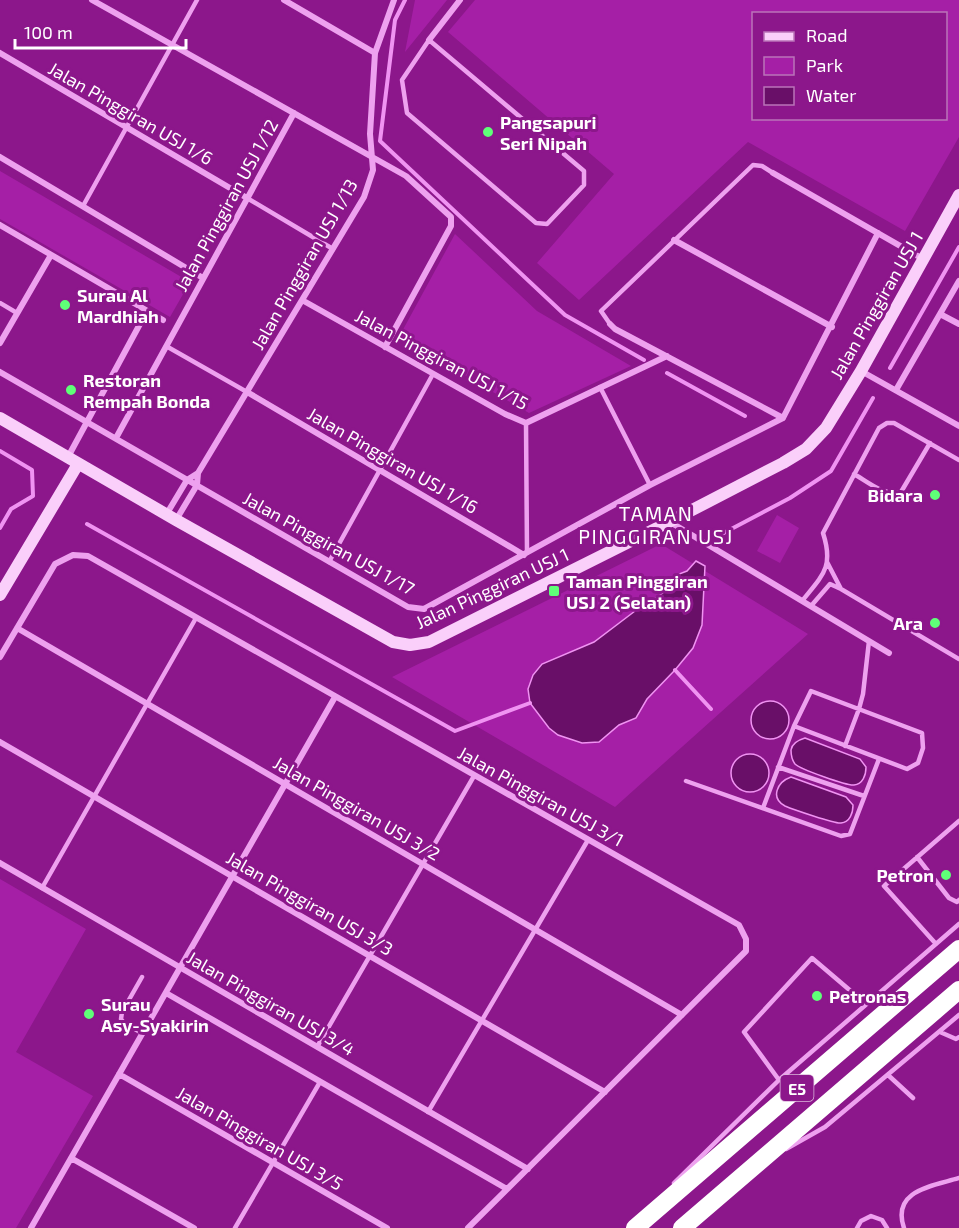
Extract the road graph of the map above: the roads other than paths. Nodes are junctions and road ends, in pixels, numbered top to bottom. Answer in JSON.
{"nodes":[{"id":1,"x":92,"y":0,"type":"edge"},
{"id":2,"x":198,"y":0,"type":"edge"},
{"id":3,"x":284,"y":0,"type":"edge"},
{"id":4,"x":394,"y":0,"type":"edge"},
{"id":5,"x":460,"y":0,"type":"edge"},
{"id":6,"x":429,"y":40,"type":"junction"},
{"id":7,"x":173,"y":45,"type":"junction"},
{"id":8,"x":0,"y":53,"type":"edge"},
{"id":9,"x":375,"y":53,"type":"junction"},
{"id":10,"x":294,"y":113,"type":"junction"},
{"id":11,"x":126,"y":127,"type":"junction"},
{"id":12,"x":371,"y":156,"type":"junction"},
{"id":13,"x":0,"y":157,"type":"edge"},
{"id":14,"x":773,"y":173,"type":"joint"},
{"id":15,"x":959,"y":195,"type":"edge"},
{"id":16,"x":247,"y":198,"type":"junction"},
{"id":17,"x":82,"y":206,"type":"junction"},
{"id":18,"x":0,"y":225,"type":"edge"},
{"id":19,"x":878,"y":233,"type":"junction"},
{"id":20,"x":674,"y":240,"type":"junction"},
{"id":21,"x":333,"y":249,"type":"junction"},
{"id":22,"x":51,"y":255,"type":"junction"},
{"id":23,"x":923,"y":259,"type":"junction"},
{"id":24,"x":203,"y":278,"type":"junction"},
{"id":25,"x":959,"y":281,"type":"edge"},
{"id":26,"x":302,"y":300,"type":"junction"},
{"id":27,"x":0,"y":303,"type":"edge"},
{"id":28,"x":147,"y":311,"type":"junction"},
{"id":29,"x":17,"y":313,"type":"junction"},
{"id":30,"x":940,"y":314,"type":"junction"},
{"id":31,"x":163,"y":320,"type":"dead end"},
{"id":32,"x":610,"y":324,"type":"joint"},
{"id":33,"x":959,"y":324,"type":"edge"},
{"id":34,"x":832,"y":327,"type":"junction"},
{"id":35,"x":0,"y":343,"type":"edge"},
{"id":36,"x":166,"y":346,"type":"junction"},
{"id":37,"x":385,"y":347,"type":"junction"},
{"id":38,"x":667,"y":356,"type":"junction"},
{"id":39,"x":861,"y":370,"type":"junction"},
{"id":40,"x":0,"y":372,"type":"edge"},
{"id":41,"x":433,"y":374,"type":"junction"},
{"id":42,"x":600,"y":387,"type":"junction"},
{"id":43,"x":896,"y":390,"type":"junction"},
{"id":44,"x":247,"y":392,"type":"junction"},
{"id":45,"x":0,"y":418,"type":"edge"},
{"id":46,"x":783,"y":418,"type":"junction"},
{"id":47,"x":87,"y":422,"type":"junction"},
{"id":48,"x":526,"y":423,"type":"junction"},
{"id":49,"x":959,"y":426,"type":"edge"},
{"id":50,"x":116,"y":438,"type":"junction"},
{"id":51,"x":930,"y":443,"type":"junction"},
{"id":52,"x":73,"y":460,"type":"junction"},
{"id":53,"x":959,"y":460,"type":"edge"},
{"id":54,"x":380,"y":471,"type":"junction"},
{"id":55,"x":198,"y":473,"type":"junction"},
{"id":56,"x":854,"y":474,"type":"junction"},
{"id":57,"x":187,"y":480,"type":"junction"},
{"id":58,"x":197,"y":485,"type":"junction"},
{"id":59,"x":650,"y":485,"type":"junction"},
{"id":60,"x":171,"y":517,"type":"junction"},
{"id":61,"x":669,"y":522,"type":"junction"},
{"id":62,"x":525,"y":554,"type":"junction"},
{"id":63,"x":329,"y":562,"type":"junction"},
{"id":64,"x":827,"y":562,"type":"junction"},
{"id":65,"x":841,"y":590,"type":"junction"},
{"id":66,"x":0,"y":595,"type":"edge"},
{"id":67,"x":802,"y":601,"type":"junction"},
{"id":68,"x":811,"y":606,"type":"junction"},
{"id":69,"x":196,"y":618,"type":"junction"},
{"id":70,"x":17,"y":628,"type":"junction"},
{"id":71,"x":869,"y":641,"type":"junction"},
{"id":72,"x":889,"y":653,"type":"dead end"},
{"id":73,"x":0,"y":657,"type":"edge"},
{"id":74,"x":959,"y":659,"type":"edge"},
{"id":75,"x":335,"y":697,"type":"junction"},
{"id":76,"x":147,"y":704,"type":"junction"},
{"id":77,"x":859,"y":709,"type":"junction"},
{"id":78,"x":794,"y":726,"type":"junction"},
{"id":79,"x":0,"y":742,"type":"edge"},
{"id":80,"x":845,"y":746,"type":"junction"},
{"id":81,"x":879,"y":759,"type":"junction"},
{"id":82,"x":778,"y":767,"type":"junction"},
{"id":83,"x":474,"y":776,"type":"junction"},
{"id":84,"x":686,"y":781,"type":"dead end"},
{"id":85,"x":285,"y":784,"type":"junction"},
{"id":86,"x":95,"y":796,"type":"junction"},
{"id":87,"x":864,"y":796,"type":"junction"},
{"id":88,"x":763,"y":808,"type":"junction"},
{"id":89,"x":959,"y":821,"type":"edge"},
{"id":90,"x":588,"y":840,"type":"junction"},
{"id":91,"x":917,"y":858,"type":"junction"},
{"id":92,"x":0,"y":863,"type":"edge"},
{"id":93,"x":423,"y":864,"type":"junction"},
{"id":94,"x":232,"y":876,"type":"junction"},
{"id":95,"x":42,"y":888,"type":"junction"},
{"id":96,"x":959,"y":900,"type":"edge"},
{"id":97,"x":959,"y":924,"type":"edge"},
{"id":98,"x":535,"y":930,"type":"junction"},
{"id":99,"x":936,"y":944,"type":"junction"},
{"id":100,"x":959,"y":949,"type":"edge"},
{"id":101,"x":370,"y":955,"type":"junction"},
{"id":102,"x":180,"y":968,"type":"junction"},
{"id":103,"x":142,"y":978,"type":"dead end"},
{"id":104,"x":959,"y":990,"type":"edge"},
{"id":105,"x":166,"y":993,"type":"junction"},
{"id":106,"x":866,"y":1004,"type":"junction"},
{"id":107,"x":682,"y":1015,"type":"junction"},
{"id":108,"x":959,"y":1015,"type":"edge"},
{"id":109,"x":482,"y":1020,"type":"junction"},
{"id":110,"x":940,"y":1032,"type":"junction"},
{"id":111,"x":142,"y":1033,"type":"junction"},
{"id":112,"x":959,"y":1037,"type":"edge"},
{"id":113,"x":317,"y":1047,"type":"junction"},
{"id":114,"x":119,"y":1074,"type":"junction"},
{"id":115,"x":888,"y":1075,"type":"junction"},
{"id":116,"x":779,"y":1080,"type":"junction"},
{"id":117,"x":320,"y":1082,"type":"junction"},
{"id":118,"x":605,"y":1092,"type":"junction"},
{"id":119,"x":913,"y":1098,"type":"dead end"},
{"id":120,"x":428,"y":1112,"type":"junction"},
{"id":121,"x":71,"y":1158,"type":"junction"},
{"id":122,"x":273,"y":1163,"type":"junction"},
{"id":123,"x":528,"y":1169,"type":"junction"},
{"id":124,"x":750,"y":1170,"type":"junction"},
{"id":125,"x":959,"y":1178,"type":"edge"},
{"id":126,"x":507,"y":1189,"type":"junction"},
{"id":127,"x":668,"y":1189,"type":"dead end"},
{"id":128,"x":653,"y":1204,"type":"dead end"},
{"id":129,"x":31,"y":1228,"type":"edge"},
{"id":130,"x":194,"y":1228,"type":"edge"},
{"id":131,"x":236,"y":1228,"type":"edge"},
{"id":132,"x":387,"y":1228,"type":"edge"},
{"id":133,"x":468,"y":1228,"type":"edge"},
{"id":134,"x":629,"y":1228,"type":"edge"},
{"id":135,"x":634,"y":1228,"type":"edge"},
{"id":136,"x":682,"y":1228,"type":"edge"},
{"id":137,"x":857,"y":1228,"type":"edge"},
{"id":138,"x":887,"y":1228,"type":"edge"},
{"id":139,"x":904,"y":1228,"type":"edge"}],
"edges":[{"from":1,"to":7,"type":"street"},
{"from":2,"to":7,"type":"lane"},
{"from":3,"to":9,"type":"street"},
{"from":4,"to":9,"type":"street","name":"Jalan Pinggiran USJ 1/13"},
{"from":5,"to":6,"type":"street"},
{"from":6,"to":6,"type":"lane"},
{"from":7,"to":10,"type":"street"},
{"from":7,"to":11,"type":"lane"},
{"from":8,"to":11,"type":"street","name":"Jalan Pinggiran USJ 1/6"},
{"from":9,"to":12,"type":"street","name":"Jalan Pinggiran USJ 1/13"},
{"from":10,"to":12,"type":"street"},
{"from":10,"to":16,"type":"street","name":"Jalan Pinggiran USJ 1/12"},
{"from":11,"to":16,"type":"street","name":"Jalan Pinggiran USJ 1/6"},
{"from":11,"to":17,"type":"lane"},
{"from":12,"to":21,"type":"street","name":"Jalan Pinggiran USJ 1/13"},
{"from":12,"to":37,"type":"street"},
{"from":13,"to":17,"type":"street"},
{"from":14,"to":19,"type":"street"},
{"from":14,"to":20,"type":"lane"},
{"from":15,"to":23,"type":"street","name":"Jalan Pinggiran USJ 1"},
{"from":16,"to":21,"type":"lane"},
{"from":16,"to":24,"type":"street","name":"Jalan Pinggiran USJ 1/12"},
{"from":17,"to":24,"type":"street"},
{"from":18,"to":22,"type":"street"},
{"from":19,"to":23,"type":"street"},
{"from":19,"to":34,"type":"street"},
{"from":20,"to":32,"type":"lane"},
{"from":20,"to":34,"type":"street"},
{"from":21,"to":26,"type":"street","name":"Jalan Pinggiran USJ 1/13"},
{"from":22,"to":28,"type":"street"},
{"from":22,"to":29,"type":"street"},
{"from":23,"to":39,"type":"street","name":"Jalan Pinggiran USJ 1"},
{"from":24,"to":36,"type":"street","name":"Jalan Pinggiran USJ 1/12"},
{"from":25,"to":30,"type":"street"},
{"from":26,"to":37,"type":"street","name":"Jalan Pinggiran USJ 1/15"},
{"from":26,"to":44,"type":"street","name":"Jalan Pinggiran USJ 1/13"},
{"from":27,"to":29,"type":"lane"},
{"from":28,"to":31,"type":"street"},
{"from":28,"to":47,"type":"street"},
{"from":29,"to":35,"type":"street"},
{"from":30,"to":33,"type":"street"},
{"from":30,"to":43,"type":"street"},
{"from":32,"to":38,"type":"street"},
{"from":34,"to":46,"type":"street"},
{"from":36,"to":44,"type":"lane"},
{"from":36,"to":50,"type":"street","name":"Jalan Pinggiran USJ 1/12"},
{"from":37,"to":41,"type":"street","name":"Jalan Pinggiran USJ 1/15"},
{"from":38,"to":42,"type":"street","name":"Jalan Pinggiran USJ 1/15"},
{"from":38,"to":46,"type":"street"},
{"from":39,"to":43,"type":"street"},
{"from":39,"to":61,"type":"street","name":"Jalan Pinggiran USJ 1"},
{"from":40,"to":47,"type":"street","name":"Jalan Pinggiran USJ 1/17"},
{"from":41,"to":48,"type":"street","name":"Jalan Pinggiran USJ 1/15"},
{"from":41,"to":54,"type":"lane"},
{"from":42,"to":48,"type":"street","name":"Jalan Pinggiran USJ 1/15"},
{"from":42,"to":59,"type":"lane"},
{"from":43,"to":49,"type":"street"},
{"from":44,"to":54,"type":"street","name":"Jalan Pinggiran USJ 1/16"},
{"from":44,"to":55,"type":"street","name":"Jalan Pinggiran USJ 1/13"},
{"from":45,"to":52,"type":"street","name":"Jalan Pinggiran USJ 1"},
{"from":46,"to":59,"type":"street","name":"Jalan Pinggiran USJ 1/17"},
{"from":47,"to":50,"type":"street","name":"Jalan Pinggiran USJ 1/17"},
{"from":47,"to":52,"type":"street"},
{"from":48,"to":62,"type":"lane"},
{"from":50,"to":57,"type":"street","name":"Jalan Pinggiran USJ 1/17"},
{"from":51,"to":53,"type":"lane"},
{"from":51,"to":56,"type":"lane"},
{"from":51,"to":56,"type":"lane"},
{"from":52,"to":60,"type":"street","name":"Jalan Pinggiran USJ 1"},
{"from":52,"to":66,"type":"street"},
{"from":54,"to":62,"type":"street","name":"Jalan Pinggiran USJ 1/16"},
{"from":54,"to":63,"type":"lane"},
{"from":55,"to":57,"type":"street","name":"Jalan Pinggiran USJ 1/13"},
{"from":55,"to":58,"type":"street","name":"Jalan Pinggiran USJ 1/13"},
{"from":56,"to":64,"type":"lane"},
{"from":57,"to":58,"type":"street","name":"Jalan Pinggiran USJ 1/17"},
{"from":57,"to":60,"type":"street","name":"Jalan Pinggiran USJ 1/13"},
{"from":58,"to":60,"type":"street","name":"Jalan Pinggiran USJ 1/13"},
{"from":58,"to":63,"type":"street","name":"Jalan Pinggiran USJ 1/17"},
{"from":59,"to":62,"type":"street","name":"Jalan Pinggiran USJ 1/17"},
{"from":60,"to":61,"type":"street","name":"Jalan Pinggiran USJ 1"},
{"from":61,"to":67,"type":"street"},
{"from":62,"to":63,"type":"street","name":"Jalan Pinggiran USJ 1/17"},
{"from":64,"to":65,"type":"lane"},
{"from":64,"to":67,"type":"lane"},
{"from":65,"to":68,"type":"lane"},
{"from":65,"to":74,"type":"lane"},
{"from":67,"to":68,"type":"street"},
{"from":68,"to":71,"type":"street"},
{"from":69,"to":70,"type":"street","name":"Jalan Pinggiran USJ 3/1"},
{"from":69,"to":75,"type":"street","name":"Jalan Pinggiran USJ 3/1"},
{"from":69,"to":76,"type":"lane"},
{"from":70,"to":73,"type":"street","name":"Jalan Pinggiran USJ 3/1"},
{"from":70,"to":76,"type":"street","name":"Jalan Pinggiran USJ 3/2"},
{"from":71,"to":72,"type":"street"},
{"from":71,"to":77,"type":"lane"},
{"from":75,"to":83,"type":"street","name":"Jalan Pinggiran USJ 3/1"},
{"from":75,"to":85,"type":"street"},
{"from":76,"to":85,"type":"street","name":"Jalan Pinggiran USJ 3/2"},
{"from":76,"to":86,"type":"lane"},
{"from":77,"to":78,"type":"lane"},
{"from":77,"to":80,"type":"lane"},
{"from":77,"to":81,"type":"lane"},
{"from":78,"to":80,"type":"lane"},
{"from":78,"to":82,"type":"lane"},
{"from":79,"to":86,"type":"street","name":"Jalan Pinggiran USJ 3/3"},
{"from":80,"to":81,"type":"lane"},
{"from":81,"to":87,"type":"lane"},
{"from":82,"to":87,"type":"lane"},
{"from":82,"to":88,"type":"lane"},
{"from":83,"to":90,"type":"street","name":"Jalan Pinggiran USJ 3/1"},
{"from":83,"to":93,"type":"lane"},
{"from":84,"to":88,"type":"lane"},
{"from":85,"to":93,"type":"street","name":"Jalan Pinggiran USJ 3/2"},
{"from":85,"to":94,"type":"street"},
{"from":86,"to":94,"type":"street","name":"Jalan Pinggiran USJ 3/3"},
{"from":86,"to":95,"type":"lane"},
{"from":87,"to":88,"type":"lane"},
{"from":89,"to":91,"type":"lane"},
{"from":90,"to":98,"type":"lane"},
{"from":90,"to":107,"type":"street","name":"Jalan Pinggiran USJ 3/1"},
{"from":91,"to":96,"type":"lane"},
{"from":91,"to":99,"type":"lane"},
{"from":92,"to":95,"type":"street","name":"Jalan Pinggiran USJ 3/4"},
{"from":93,"to":98,"type":"street","name":"Jalan Pinggiran USJ 3/2"},
{"from":93,"to":101,"type":"lane"},
{"from":94,"to":101,"type":"street","name":"Jalan Pinggiran USJ 3/3"},
{"from":94,"to":102,"type":"street"},
{"from":95,"to":102,"type":"street","name":"Jalan Pinggiran USJ 3/4"},
{"from":97,"to":99,"type":"lane"},
{"from":98,"to":107,"type":"street","name":"Jalan Pinggiran USJ 3/2"},
{"from":98,"to":109,"type":"lane"},
{"from":99,"to":106,"type":"lane"},
{"from":100,"to":135,"type":"highway","number":"E5"},
{"from":101,"to":109,"type":"street","name":"Jalan Pinggiran USJ 3/3"},
{"from":101,"to":113,"type":"lane"},
{"from":102,"to":105,"type":"street"},
{"from":102,"to":113,"type":"street","name":"Jalan Pinggiran USJ 3/4"},
{"from":103,"to":111,"type":"lane"},
{"from":104,"to":124,"type":"highway","number":"E5"},
{"from":105,"to":111,"type":"street"},
{"from":105,"to":117,"type":"street"},
{"from":106,"to":116,"type":"lane"},
{"from":106,"to":116,"type":"lane"},
{"from":107,"to":118,"type":"street","name":"Jalan Pinggiran USJ 3/1"},
{"from":108,"to":110,"type":"lane"},
{"from":109,"to":118,"type":"street","name":"Jalan Pinggiran USJ 3/3"},
{"from":109,"to":120,"type":"lane"},
{"from":110,"to":112,"type":"lane"},
{"from":110,"to":115,"type":"lane"},
{"from":111,"to":114,"type":"street"},
{"from":113,"to":120,"type":"street","name":"Jalan Pinggiran USJ 3/4"},
{"from":114,"to":121,"type":"street"},
{"from":114,"to":122,"type":"street","name":"Jalan Pinggiran USJ 3/5"},
{"from":115,"to":119,"type":"lane"},
{"from":115,"to":124,"type":"lane"},
{"from":116,"to":127,"type":"lane"},
{"from":117,"to":122,"type":"lane"},
{"from":117,"to":126,"type":"street"},
{"from":118,"to":123,"type":"street","name":"Jalan Pinggiran USJ 3/1"},
{"from":120,"to":123,"type":"street","name":"Jalan Pinggiran USJ 3/4"},
{"from":121,"to":129,"type":"street"},
{"from":121,"to":130,"type":"street"},
{"from":122,"to":131,"type":"lane"},
{"from":122,"to":132,"type":"street","name":"Jalan Pinggiran USJ 3/5"},
{"from":123,"to":126,"type":"street","name":"Jalan Pinggiran USJ 3/1"},
{"from":124,"to":136,"type":"highway","number":"E5"},
{"from":125,"to":139,"type":"lane"},
{"from":126,"to":133,"type":"street","name":"Jalan Pinggiran USJ 3/1"},
{"from":128,"to":134,"type":"lane"},
{"from":137,"to":138,"type":"lane"}]}
